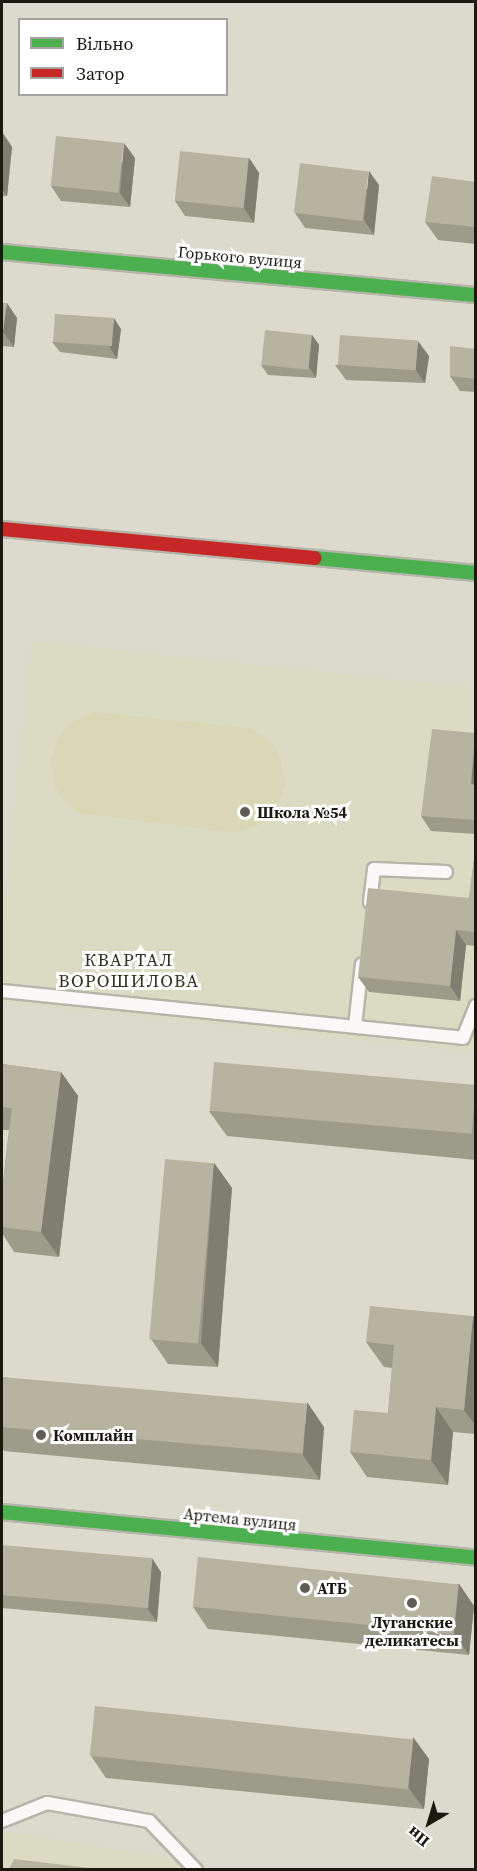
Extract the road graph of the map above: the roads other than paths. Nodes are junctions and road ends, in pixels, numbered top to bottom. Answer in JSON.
{"nodes":[{"id":1,"x":2,"y":252,"type":"edge"},
{"id":2,"x":476,"y":295,"type":"edge"},
{"id":3,"x":2,"y":529,"type":"edge"},
{"id":4,"x":476,"y":573,"type":"edge"},
{"id":5,"x":446,"y":872,"type":"dead end"},
{"id":6,"x":368,"y":914,"type":"edge"},
{"id":7,"x":364,"y":947,"type":"edge"},
{"id":8,"x":2,"y":991,"type":"edge"},
{"id":9,"x":476,"y":1006,"type":"edge"},
{"id":10,"x":355,"y":1026,"type":"junction"},
{"id":11,"x":2,"y":1512,"type":"edge"},
{"id":12,"x":476,"y":1558,"type":"edge"},
{"id":13,"x":2,"y":1821,"type":"edge"},
{"id":14,"x":196,"y":1869,"type":"edge"}],
"edges":[{"from":1,"to":2,"type":"street","name":"Горького вулиця"},
{"from":3,"to":4,"type":"street"},
{"from":5,"to":6,"type":"lane"},
{"from":7,"to":10,"type":"lane"},
{"from":8,"to":10,"type":"lane"},
{"from":9,"to":10,"type":"lane"},
{"from":11,"to":12,"type":"street","name":"Артема вулиця"},
{"from":13,"to":14,"type":"lane"}]}
